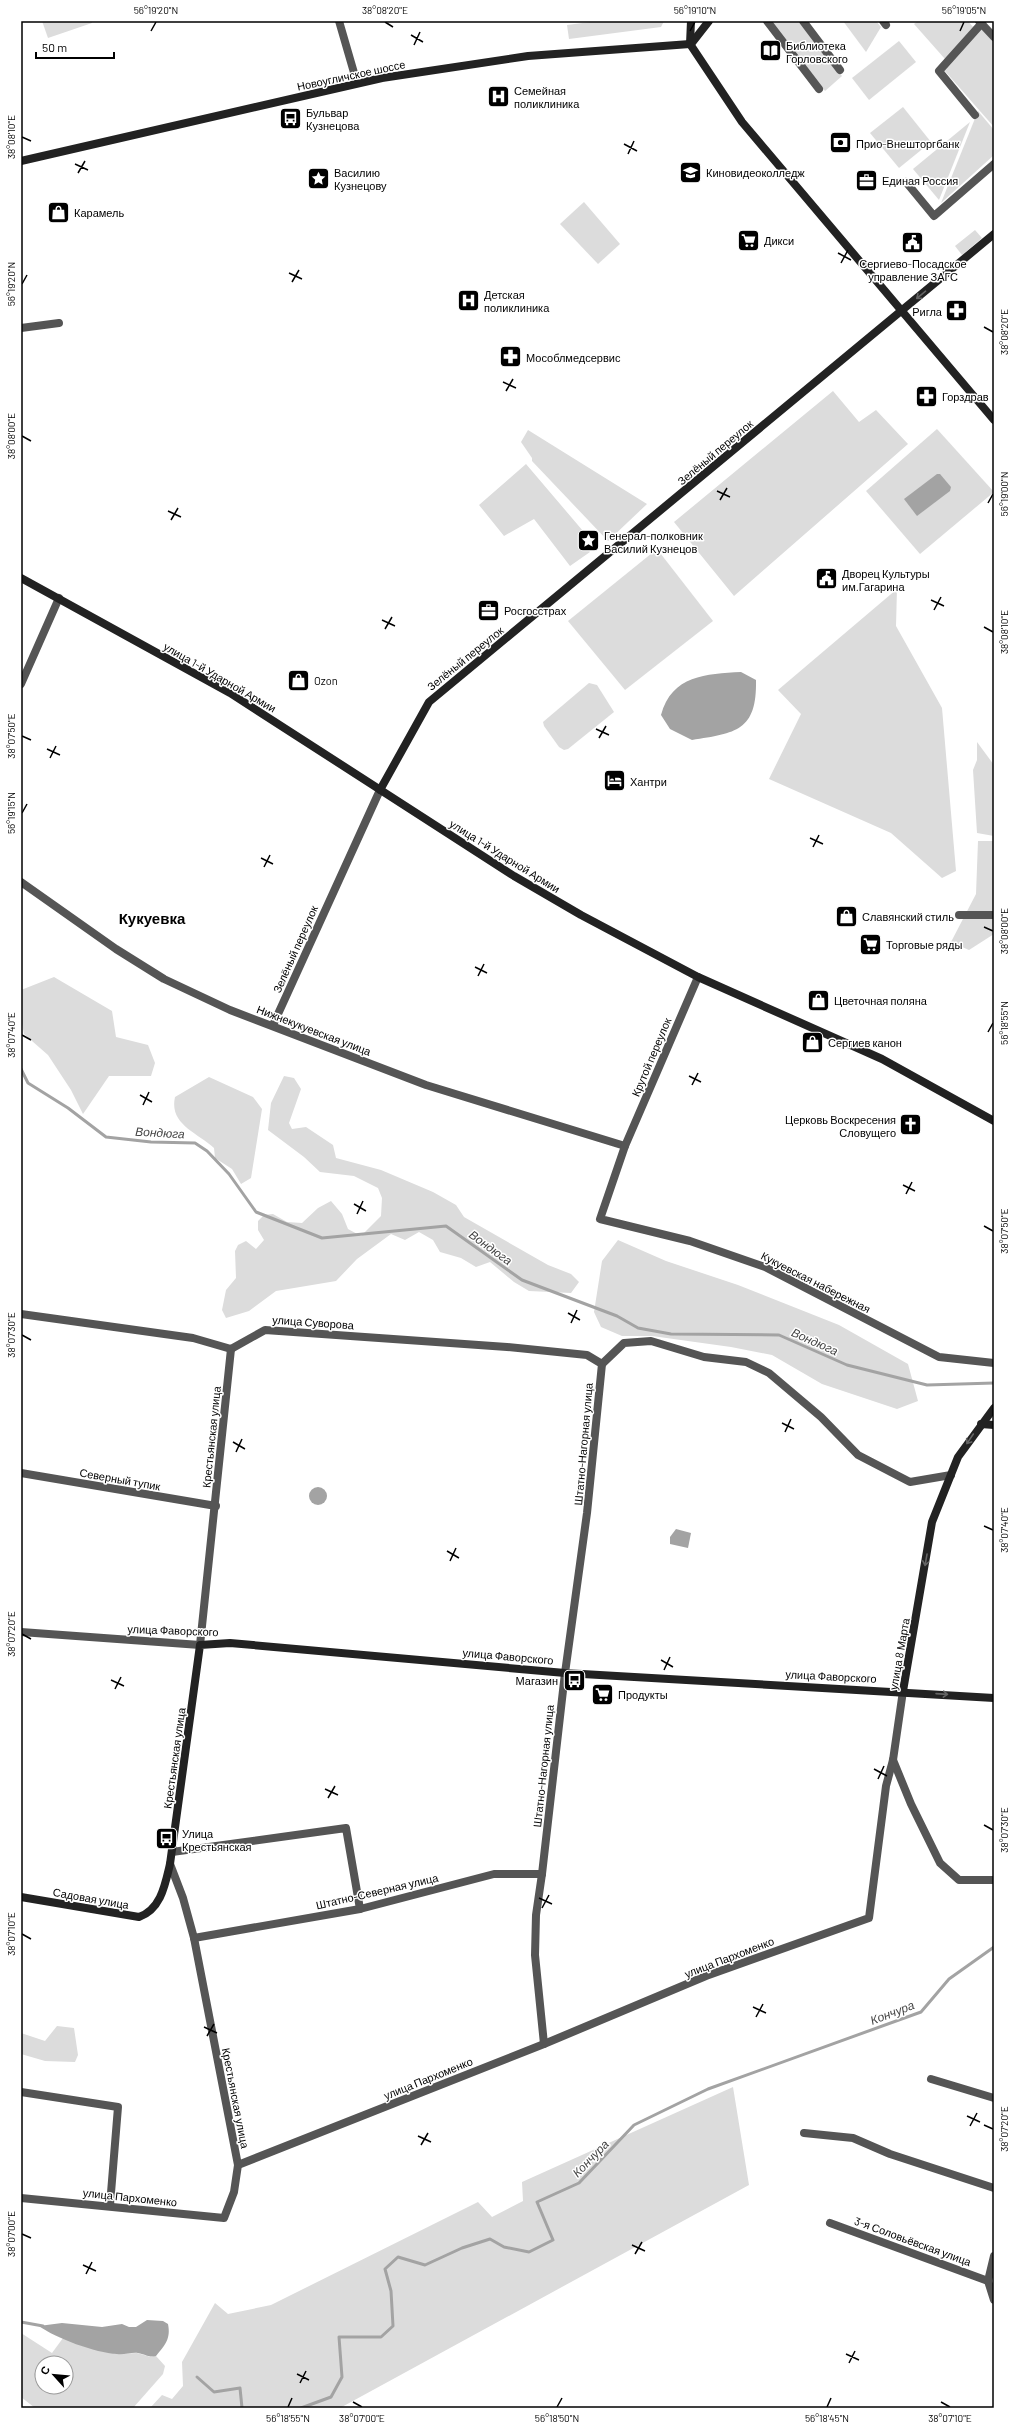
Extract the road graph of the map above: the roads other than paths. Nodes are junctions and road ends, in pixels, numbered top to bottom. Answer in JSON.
{"nodes":[{"id":1,"x":340,"y":21,"type":"edge"},
{"id":2,"x":691,"y":21,"type":"edge"},
{"id":3,"x":709,"y":21,"type":"edge"},
{"id":4,"x":767,"y":21,"type":"edge"},
{"id":5,"x":803,"y":21,"type":"edge"},
{"id":6,"x":980,"y":22,"type":"edge"},
{"id":7,"x":994,"y":37,"type":"edge"},
{"id":8,"x":690,"y":44,"type":"junction"},
{"id":9,"x":840,"y":70,"type":"dead end"},
{"id":10,"x":357,"y":83,"type":"junction"},
{"id":11,"x":820,"y":89,"type":"dead end"},
{"id":12,"x":975,"y":115,"type":"dead end"},
{"id":13,"x":21,"y":161,"type":"edge"},
{"id":14,"x":994,"y":164,"type":"edge"},
{"id":15,"x":906,"y":182,"type":"dead end"},
{"id":16,"x":994,"y":234,"type":"edge"},
{"id":17,"x":902,"y":310,"type":"junction"},
{"id":18,"x":59,"y":323,"type":"dead end"},
{"id":19,"x":21,"y":328,"type":"edge"},
{"id":20,"x":994,"y":420,"type":"edge"},
{"id":21,"x":21,"y":578,"type":"edge"},
{"id":22,"x":59,"y":598,"type":"junction"},
{"id":23,"x":21,"y":684,"type":"edge"},
{"id":24,"x":380,"y":790,"type":"junction"},
{"id":25,"x":21,"y":882,"type":"edge"},
{"id":26,"x":959,"y":915,"type":"dead end"},
{"id":27,"x":994,"y":915,"type":"edge"},
{"id":28,"x":698,"y":977,"type":"junction"},
{"id":29,"x":273,"y":1025,"type":"junction"},
{"id":30,"x":994,"y":1121,"type":"edge"},
{"id":31,"x":625,"y":1146,"type":"junction"},
{"id":32,"x":600,"y":1219,"type":"joint"},
{"id":33,"x":21,"y":1314,"type":"edge"},
{"id":34,"x":231,"y":1349,"type":"junction"},
{"id":35,"x":994,"y":1363,"type":"edge"},
{"id":36,"x":602,"y":1364,"type":"junction"},
{"id":37,"x":994,"y":1408,"type":"edge"},
{"id":38,"x":981,"y":1424,"type":"junction"},
{"id":39,"x":994,"y":1425,"type":"edge"},
{"id":40,"x":21,"y":1473,"type":"edge"},
{"id":41,"x":951,"y":1475,"type":"junction"},
{"id":42,"x":216,"y":1506,"type":"junction"},
{"id":43,"x":21,"y":1632,"type":"edge"},
{"id":44,"x":200,"y":1645,"type":"junction"},
{"id":45,"x":565,"y":1672,"type":"junction"},
{"id":46,"x":903,"y":1691,"type":"junction"},
{"id":47,"x":994,"y":1698,"type":"edge"},
{"id":48,"x":893,"y":1760,"type":"junction"},
{"id":49,"x":172,"y":1852,"type":"junction"},
{"id":50,"x":170,"y":1864,"type":"junction"},
{"id":51,"x":542,"y":1874,"type":"junction"},
{"id":52,"x":994,"y":1880,"type":"edge"},
{"id":53,"x":21,"y":1897,"type":"edge"},
{"id":54,"x":360,"y":1909,"type":"junction"},
{"id":55,"x":869,"y":1918,"type":"joint"},
{"id":56,"x":194,"y":1938,"type":"junction"},
{"id":57,"x":544,"y":2044,"type":"junction"},
{"id":58,"x":931,"y":2079,"type":"dead end"},
{"id":59,"x":21,"y":2092,"type":"edge"},
{"id":60,"x":994,"y":2098,"type":"edge"},
{"id":61,"x":804,"y":2133,"type":"dead end"},
{"id":62,"x":238,"y":2165,"type":"junction"},
{"id":63,"x":994,"y":2188,"type":"edge"},
{"id":64,"x":21,"y":2198,"type":"edge"},
{"id":65,"x":110,"y":2205,"type":"junction"},
{"id":66,"x":830,"y":2223,"type":"dead end"},
{"id":67,"x":994,"y":2256,"type":"edge"},
{"id":68,"x":988,"y":2281,"type":"junction"},
{"id":69,"x":994,"y":2300,"type":"edge"}],
"edges":[{"from":1,"to":10,"type":"street"},
{"from":2,"to":8,"type":"main road"},
{"from":3,"to":8,"type":"main road"},
{"from":4,"to":11,"type":"street"},
{"from":5,"to":9,"type":"street"},
{"from":6,"to":7,"type":"street"},
{"from":6,"to":12,"type":"street"},
{"from":8,"to":10,"type":"main road","name":"Новоугличское шоссе"},
{"from":8,"to":17,"type":"main road"},
{"from":10,"to":13,"type":"main road","name":"Новоугличское шоссе"},
{"from":14,"to":15,"type":"street"},
{"from":16,"to":17,"type":"main road","name":"Зелёный переулок","one_way":true},
{"from":17,"to":20,"type":"main road"},
{"from":17,"to":24,"type":"main road","name":"Зелёный переулок"},
{"from":18,"to":19,"type":"street"},
{"from":21,"to":22,"type":"main road","name":"улица 1-й Ударной Армии"},
{"from":22,"to":23,"type":"street"},
{"from":22,"to":24,"type":"main road","name":"улица 1-й Ударной Армии"},
{"from":24,"to":28,"type":"main road","name":"улица 1-й Ударной Армии"},
{"from":24,"to":29,"type":"street","name":"Зелёный переулок"},
{"from":25,"to":29,"type":"street","name":"Нижнекукуевская улица"},
{"from":26,"to":27,"type":"street"},
{"from":28,"to":30,"type":"main road","name":"улица 1-й Ударной Армии"},
{"from":28,"to":31,"type":"street","name":"Крутой переулок"},
{"from":29,"to":31,"type":"street","name":"Нижнекукуевская улица"},
{"from":31,"to":32,"type":"street","name":"Крутой переулок"},
{"from":32,"to":35,"type":"street","name":"Кукуевская набережная"},
{"from":33,"to":34,"type":"street"},
{"from":34,"to":36,"type":"street","name":"улица Суворова"},
{"from":34,"to":42,"type":"street","name":"Крестьянская улица"},
{"from":36,"to":41,"type":"street"},
{"from":36,"to":45,"type":"street","name":"Штатно-Нагорная улица"},
{"from":37,"to":38,"type":"main road","name":"улица 8 Марта"},
{"from":38,"to":39,"type":"main road"},
{"from":38,"to":41,"type":"main road","name":"улица 8 Марта","one_way":true},
{"from":40,"to":42,"type":"street","name":"Северный тупик"},
{"from":41,"to":46,"type":"main road","name":"улица 8 Марта","one_way":true},
{"from":42,"to":44,"type":"street","name":"Крестьянская улица"},
{"from":43,"to":44,"type":"street","name":"улица Фаворского"},
{"from":44,"to":45,"type":"main road","name":"улица Фаворского"},
{"from":44,"to":49,"type":"main road","name":"Крестьянская улица"},
{"from":45,"to":46,"type":"main road","name":"улица Фаворского"},
{"from":45,"to":51,"type":"street","name":"Штатно-Нагорная улица"},
{"from":46,"to":47,"type":"main road","name":"улица Фаворского","one_way":true},
{"from":46,"to":48,"type":"street","name":"улица 8 Марта"},
{"from":48,"to":52,"type":"street"},
{"from":48,"to":55,"type":"street","name":"улица 8 Марта"},
{"from":49,"to":50,"type":"main road","name":"Крестьянская улица"},
{"from":49,"to":54,"type":"street"},
{"from":50,"to":53,"type":"main road","name":"Садовая улица"},
{"from":50,"to":56,"type":"street","name":"Крестьянская улица"},
{"from":51,"to":54,"type":"street","name":"Штатно-Северная улица"},
{"from":51,"to":57,"type":"street","name":"Штатно-Нагорная улица"},
{"from":54,"to":56,"type":"street","name":"Штатно-Северная улица"},
{"from":55,"to":57,"type":"street","name":"улица Пархоменко"},
{"from":56,"to":62,"type":"street","name":"Крестьянская улица"},
{"from":57,"to":62,"type":"street","name":"улица Пархоменко"},
{"from":58,"to":60,"type":"street"},
{"from":59,"to":65,"type":"street"},
{"from":61,"to":63,"type":"street"},
{"from":62,"to":65,"type":"street","name":"улица Пархоменко"},
{"from":64,"to":65,"type":"street","name":"улица Пархоменко"},
{"from":66,"to":68,"type":"street","name":"3-я Соловьёвская улица"},
{"from":67,"to":68,"type":"street"},
{"from":68,"to":69,"type":"street"}]}
